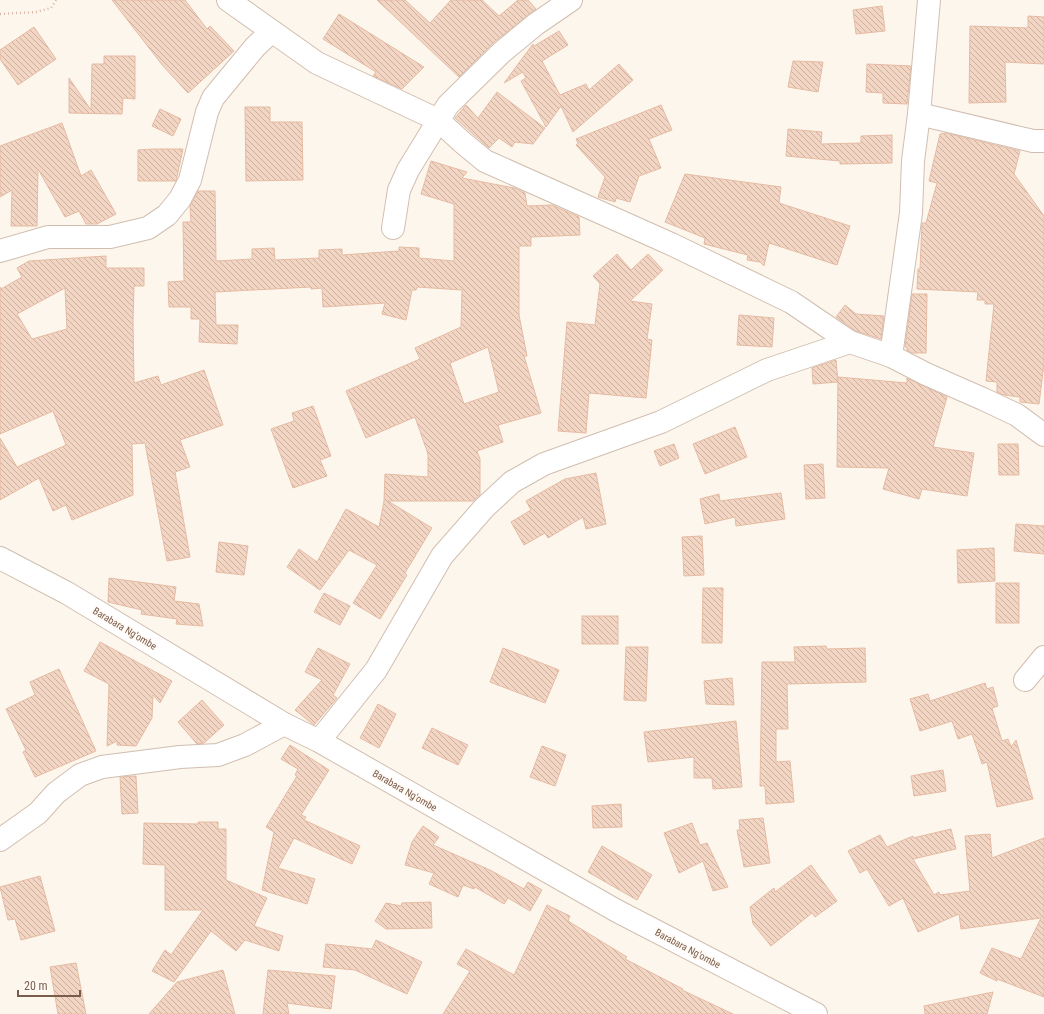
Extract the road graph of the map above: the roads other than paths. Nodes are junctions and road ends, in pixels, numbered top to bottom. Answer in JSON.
{"nodes":[{"id":1,"x":228,"y":0,"type":"edge"},
{"id":2,"x":571,"y":0,"type":"edge"},
{"id":3,"x":929,"y":0,"type":"edge"},
{"id":4,"x":271,"y":32,"type":"junction"},
{"id":5,"x":919,"y":114,"type":"junction"},
{"id":6,"x":438,"y":120,"type":"junction"},
{"id":7,"x":1044,"y":141,"type":"edge"},
{"id":8,"x":393,"y":228,"type":"dead end"},
{"id":9,"x":0,"y":251,"type":"edge"},
{"id":10,"x":850,"y":342,"type":"junction"},
{"id":11,"x":891,"y":356,"type":"junction"},
{"id":12,"x":1044,"y":435,"type":"edge"},
{"id":13,"x":0,"y":558,"type":"edge"},
{"id":14,"x":1044,"y":657,"type":"edge"},
{"id":15,"x":1025,"y":680,"type":"dead end"},
{"id":16,"x":284,"y":724,"type":"junction"},
{"id":17,"x":319,"y":741,"type":"junction"},
{"id":18,"x":0,"y":840,"type":"edge"},
{"id":19,"x":806,"y":1012,"type":"edge"}],
"edges":[{"from":1,"to":4,"type":"street"},
{"from":2,"to":6,"type":"street"},
{"from":3,"to":5,"type":"street"},
{"from":4,"to":6,"type":"street"},
{"from":4,"to":9,"type":"street"},
{"from":5,"to":7,"type":"street"},
{"from":5,"to":11,"type":"street"},
{"from":6,"to":8,"type":"street"},
{"from":6,"to":10,"type":"street"},
{"from":10,"to":11,"type":"street"},
{"from":10,"to":17,"type":"street"},
{"from":11,"to":12,"type":"street"},
{"from":13,"to":16,"type":"street","name":"Barabara Ng'ombe"},
{"from":14,"to":15,"type":"street"},
{"from":16,"to":17,"type":"street","name":"Barabara Ng'ombe"},
{"from":16,"to":18,"type":"street"},
{"from":17,"to":19,"type":"street","name":"Barabara Ng'ombe"}]}
